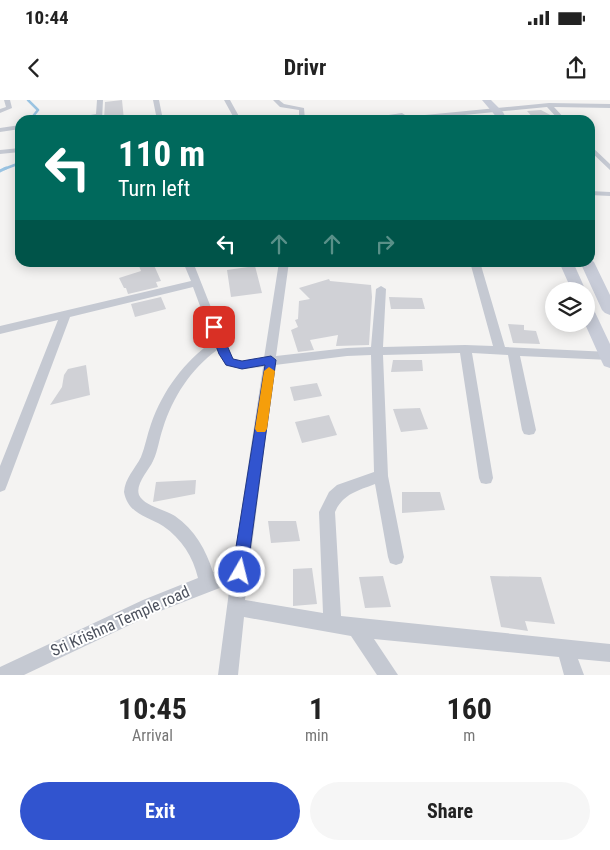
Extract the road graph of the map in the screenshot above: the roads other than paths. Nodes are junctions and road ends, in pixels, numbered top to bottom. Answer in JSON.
{"nodes":[{"id":1,"x":7,"y":100,"type":"edge"},
{"id":2,"x":100,"y":100,"type":"edge"},
{"id":3,"x":156,"y":100,"type":"edge"},
{"id":4,"x":227,"y":100,"type":"edge"},
{"id":5,"x":276,"y":100,"type":"edge"},
{"id":6,"x":550,"y":103,"type":"edge"},
{"id":7,"x":509,"y":105,"type":"edge"},
{"id":8,"x":492,"y":106,"type":"edge"},
{"id":9,"x":610,"y":106,"type":"edge"},
{"id":10,"x":0,"y":111,"type":"edge"},
{"id":11,"x":99,"y":115,"type":"edge"},
{"id":12,"x":159,"y":115,"type":"edge"},
{"id":13,"x":235,"y":115,"type":"edge"},
{"id":14,"x":302,"y":115,"type":"edge"},
{"id":15,"x":406,"y":115,"type":"edge"},
{"id":16,"x":448,"y":115,"type":"edge"},
{"id":17,"x":559,"y":115,"type":"edge"},
{"id":18,"x":15,"y":128,"type":"edge"},
{"id":19,"x":0,"y":130,"type":"edge"},
{"id":20,"x":15,"y":150,"type":"edge"},
{"id":21,"x":0,"y":151,"type":"edge"},
{"id":22,"x":595,"y":152,"type":"edge"},
{"id":23,"x":610,"y":168,"type":"edge"},
{"id":24,"x":595,"y":193,"type":"edge"},
{"id":25,"x":610,"y":194,"type":"edge"},
{"id":26,"x":190,"y":267,"type":"edge"},
{"id":27,"x":283,"y":267,"type":"edge"},
{"id":28,"x":477,"y":267,"type":"edge"},
{"id":29,"x":568,"y":267,"type":"edge"},
{"id":30,"x":589,"y":267,"type":"edge"},
{"id":31,"x":575,"y":282,"type":"edge"},
{"id":32,"x":197,"y":283,"type":"junction"},
{"id":33,"x":381,"y":290,"type":"dead end"},
{"id":34,"x":610,"y":310,"type":"edge"},
{"id":35,"x":66,"y":314,"type":"junction"},
{"id":36,"x":595,"y":328,"type":"edge"},
{"id":37,"x":0,"y":330,"type":"edge"},
{"id":38,"x":220,"y":342,"type":"junction"},
{"id":39,"x":464,"y":349,"type":"junction"},
{"id":40,"x":377,"y":351,"type":"junction"},
{"id":41,"x":500,"y":351,"type":"junction"},
{"id":42,"x":513,"y":351,"type":"junction"},
{"id":43,"x":609,"y":358,"type":"edge"},
{"id":44,"x":271,"y":360,"type":"junction"},
{"id":45,"x":529,"y":430,"type":"dead end"},
{"id":46,"x":381,"y":476,"type":"junction"},
{"id":47,"x":486,"y":478,"type":"dead end"},
{"id":48,"x":0,"y":485,"type":"edge"},
{"id":49,"x":396,"y":557,"type":"dead end"},
{"id":50,"x":240,"y":572,"type":"junction"},
{"id":51,"x":206,"y":582,"type":"junction"},
{"id":52,"x":235,"y":607,"type":"junction"},
{"id":53,"x":332,"y":624,"type":"junction"},
{"id":54,"x":356,"y":628,"type":"junction"},
{"id":55,"x":566,"y":649,"type":"junction"},
{"id":56,"x":610,"y":653,"type":"edge"},
{"id":57,"x":3,"y":675,"type":"edge"},
{"id":58,"x":228,"y":675,"type":"edge"},
{"id":59,"x":388,"y":675,"type":"edge"},
{"id":60,"x":574,"y":675,"type":"edge"}],
"edges":[{"from":1,"to":10,"type":"street"},
{"from":2,"to":11,"type":"street"},
{"from":3,"to":12,"type":"street"},
{"from":4,"to":13,"type":"street"},
{"from":5,"to":14,"type":"street"},
{"from":6,"to":7,"type":"street"},
{"from":6,"to":9,"type":"street"},
{"from":6,"to":17,"type":"street"},
{"from":7,"to":8,"type":"street"},
{"from":8,"to":15,"type":"street"},
{"from":8,"to":16,"type":"street"},
{"from":18,"to":19,"type":"street"},
{"from":20,"to":21,"type":"street"},
{"from":22,"to":23,"type":"street"},
{"from":24,"to":25,"type":"street"},
{"from":26,"to":32,"type":"street"},
{"from":27,"to":44,"type":"street"},
{"from":28,"to":41,"type":"street"},
{"from":29,"to":31,"type":"main road"},
{"from":30,"to":34,"type":"main road"},
{"from":32,"to":35,"type":"street"},
{"from":32,"to":38,"type":"street"},
{"from":33,"to":40,"type":"street"},
{"from":35,"to":37,"type":"street"},
{"from":35,"to":48,"type":"street"},
{"from":36,"to":43,"type":"main road"},
{"from":38,"to":44,"type":"street"},
{"from":38,"to":51,"type":"street"},
{"from":39,"to":40,"type":"street"},
{"from":39,"to":41,"type":"street"},
{"from":39,"to":47,"type":"street"},
{"from":40,"to":44,"type":"street"},
{"from":40,"to":46,"type":"street"},
{"from":41,"to":42,"type":"street"},
{"from":42,"to":43,"type":"street"},
{"from":42,"to":45,"type":"street"},
{"from":44,"to":50,"type":"street"},
{"from":46,"to":49,"type":"street"},
{"from":46,"to":53,"type":"street"},
{"from":50,"to":51,"type":"street","name":"Sri Krishna Temple road"},
{"from":50,"to":52,"type":"street"},
{"from":51,"to":57,"type":"street","name":"Sri Krishna Temple road"},
{"from":52,"to":53,"type":"street"},
{"from":52,"to":58,"type":"street"},
{"from":53,"to":54,"type":"street"},
{"from":54,"to":55,"type":"street"},
{"from":54,"to":59,"type":"street"},
{"from":55,"to":56,"type":"street"},
{"from":55,"to":60,"type":"street"}]}
